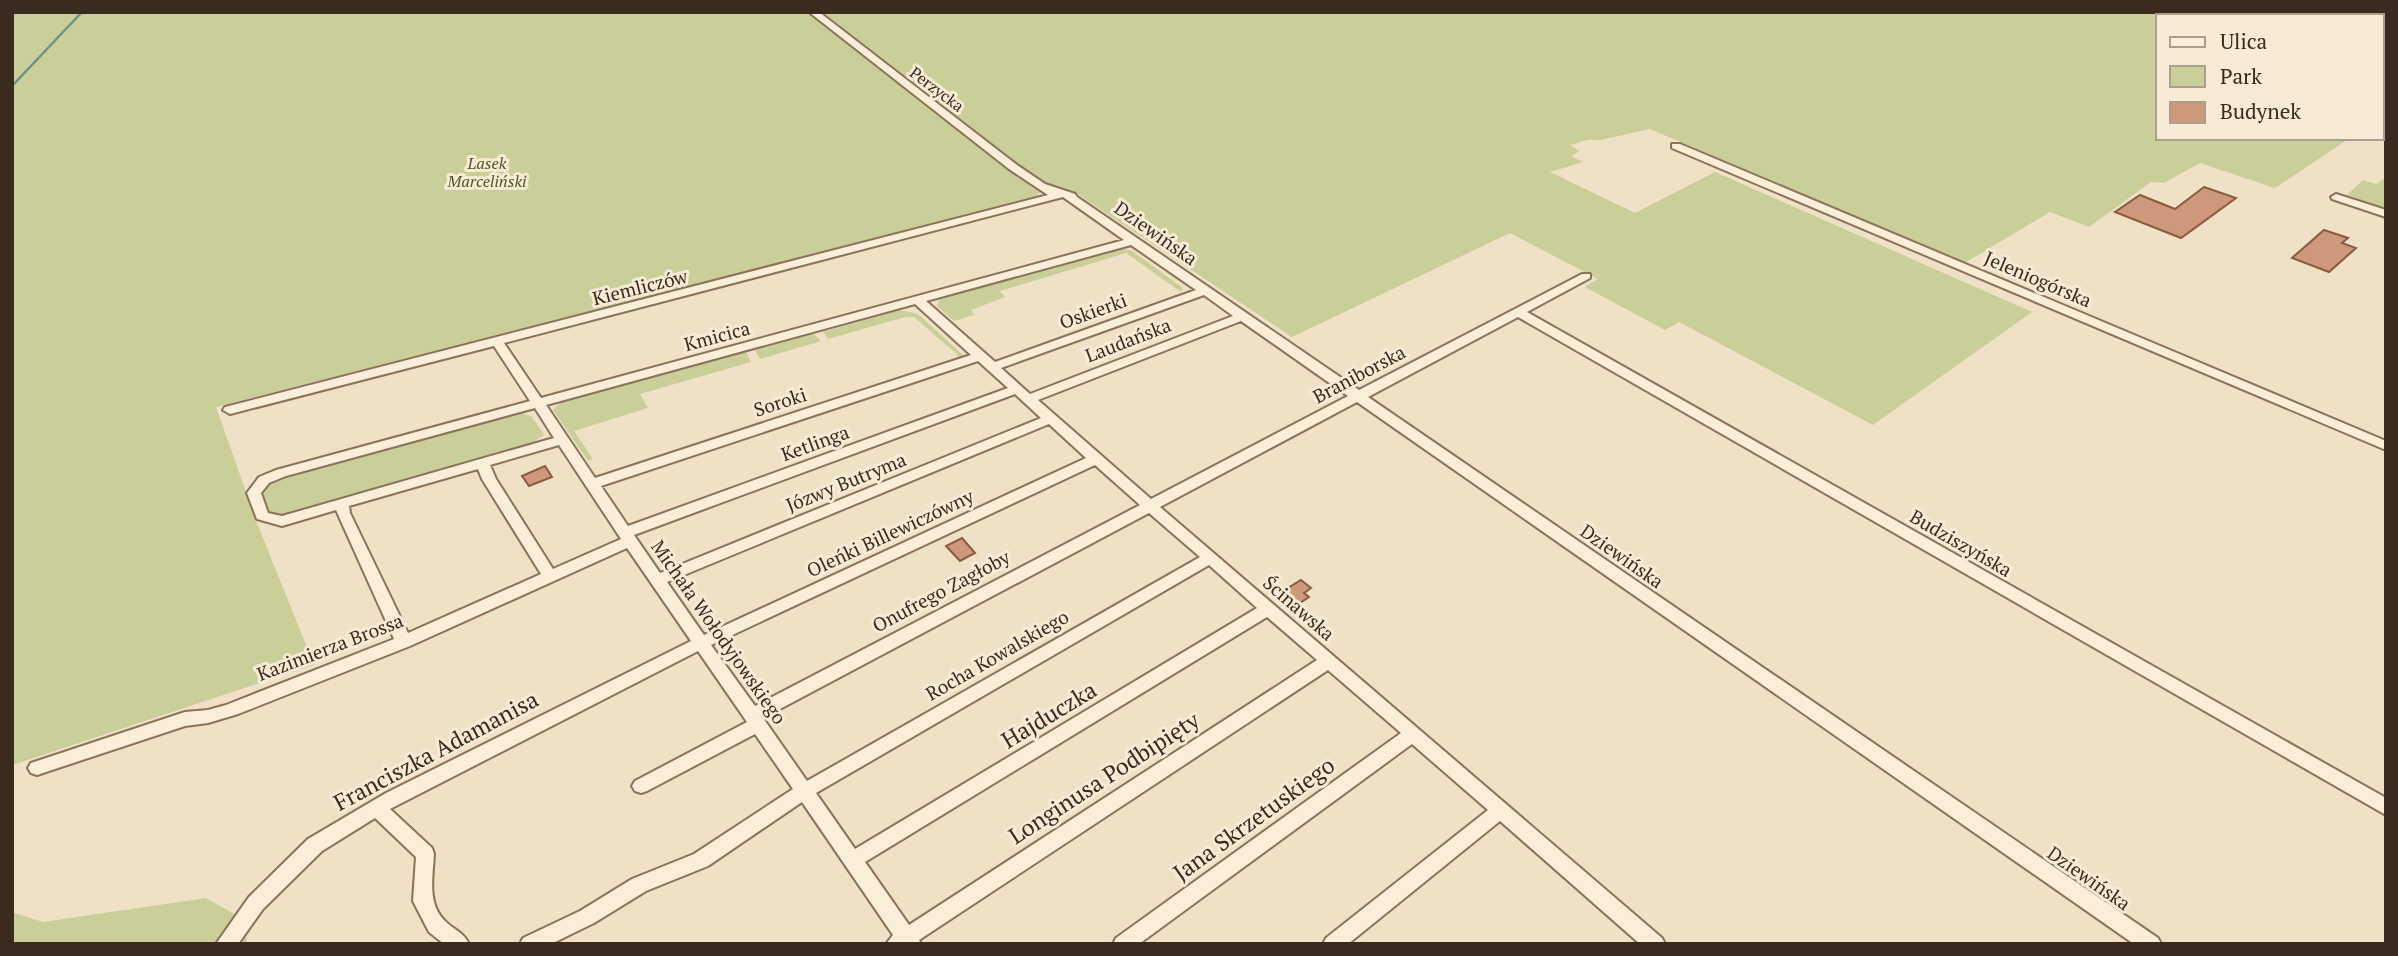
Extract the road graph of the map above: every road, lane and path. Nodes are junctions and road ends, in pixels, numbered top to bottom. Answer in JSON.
{"nodes":[{"id":1,"x":813,"y":12,"type":"edge"},
{"id":2,"x":1676,"y":146,"type":"dead end"},
{"id":3,"x":1045,"y":187,"type":"junction"},
{"id":4,"x":1058,"y":196,"type":"junction"},
{"id":5,"x":2336,"y":197,"type":"dead end"},
{"id":6,"x":1073,"y":199,"type":"junction"},
{"id":7,"x":2386,"y":214,"type":"edge"},
{"id":8,"x":1134,"y":241,"type":"junction"},
{"id":9,"x":1587,"y":276,"type":"dead end"},
{"id":10,"x":1205,"y":291,"type":"junction"},
{"id":11,"x":918,"y":301,"type":"junction"},
{"id":12,"x":1518,"y":312,"type":"junction"},
{"id":13,"x":1241,"y":317,"type":"junction"},
{"id":14,"x":496,"y":341,"type":"junction"},
{"id":15,"x":987,"y":362,"type":"junction"},
{"id":16,"x":1023,"y":394,"type":"junction"},
{"id":17,"x":1356,"y":397,"type":"junction"},
{"id":18,"x":536,"y":403,"type":"junction"},
{"id":19,"x":230,"y":410,"type":"dead end"},
{"id":20,"x":1051,"y":419,"type":"junction"},
{"id":21,"x":561,"y":440,"type":"junction"},
{"id":22,"x":2386,"y":446,"type":"edge"},
{"id":23,"x":1096,"y":460,"type":"junction"},
{"id":24,"x":483,"y":464,"type":"junction"},
{"id":25,"x":591,"y":484,"type":"junction"},
{"id":26,"x":342,"y":504,"type":"junction"},
{"id":27,"x":1149,"y":505,"type":"junction"},
{"id":28,"x":627,"y":537,"type":"junction"},
{"id":29,"x":1210,"y":558,"type":"junction"},
{"id":30,"x":550,"y":577,"type":"junction"},
{"id":31,"x":657,"y":580,"type":"junction"},
{"id":32,"x":1268,"y":609,"type":"junction"},
{"id":33,"x":404,"y":642,"type":"junction"},
{"id":34,"x":701,"y":643,"type":"junction"},
{"id":35,"x":1329,"y":661,"type":"junction"},
{"id":36,"x":755,"y":719,"type":"junction"},
{"id":37,"x":1414,"y":733,"type":"junction"},
{"id":38,"x":37,"y":768,"type":"dead end"},
{"id":39,"x":641,"y":786,"type":"dead end"},
{"id":40,"x":806,"y":790,"type":"junction"},
{"id":41,"x":376,"y":807,"type":"junction"},
{"id":42,"x":2386,"y":807,"type":"edge"},
{"id":43,"x":1501,"y":810,"type":"junction"},
{"id":44,"x":854,"y":859,"type":"junction"},
{"id":45,"x":904,"y":941,"type":"edge"},
{"id":46,"x":226,"y":944,"type":"edge"},
{"id":47,"x":459,"y":944,"type":"edge"},
{"id":48,"x":530,"y":944,"type":"edge"},
{"id":49,"x":1123,"y":944,"type":"edge"},
{"id":50,"x":1333,"y":944,"type":"edge"},
{"id":51,"x":1655,"y":944,"type":"edge"},
{"id":52,"x":2151,"y":944,"type":"edge"}],
"edges":[{"from":1,"to":3,"type":"street","name":"Perzycka"},
{"from":2,"to":22,"type":"street","name":"Jeleniogórska"},
{"from":3,"to":4,"type":"street","name":"Dziewińska"},
{"from":3,"to":6,"type":"street","name":"Dziewińska"},
{"from":4,"to":6,"type":"street","name":"Dziewińska"},
{"from":4,"to":14,"type":"street","name":"Kiemliczów"},
{"from":5,"to":7,"type":"street"},
{"from":6,"to":8,"type":"street","name":"Dziewińska"},
{"from":8,"to":10,"type":"street","name":"Dziewińska"},
{"from":8,"to":11,"type":"street","name":"Kmicica"},
{"from":9,"to":12,"type":"street","name":"Braniborska"},
{"from":10,"to":13,"type":"street","name":"Dziewińska"},
{"from":10,"to":15,"type":"street","name":"Oskierki"},
{"from":11,"to":15,"type":"street","name":"Ścinawska"},
{"from":11,"to":18,"type":"street","name":"Kmicica"},
{"from":12,"to":17,"type":"street","name":"Braniborska"},
{"from":12,"to":42,"type":"street","name":"Budziszyńska"},
{"from":13,"to":16,"type":"street","name":"Laudańska"},
{"from":13,"to":17,"type":"street","name":"Dziewińska"},
{"from":14,"to":18,"type":"street","name":"Michała Wołodyjowskiego"},
{"from":14,"to":19,"type":"street","name":"Kiemliczów"},
{"from":15,"to":16,"type":"street","name":"Ścinawska"},
{"from":15,"to":25,"type":"street","name":"Soroki"},
{"from":16,"to":20,"type":"street","name":"Ścinawska"},
{"from":16,"to":28,"type":"street","name":"Ketlinga"},
{"from":17,"to":27,"type":"street","name":"Braniborska"},
{"from":17,"to":52,"type":"street","name":"Dziewińska"},
{"from":18,"to":21,"type":"street","name":"Michała Wołodyjowskiego"},
{"from":18,"to":26,"type":"street","name":"Kmicica"},
{"from":20,"to":23,"type":"street","name":"Ścinawska"},
{"from":20,"to":31,"type":"street","name":"Józwy Butryma"},
{"from":21,"to":24,"type":"street"},
{"from":21,"to":25,"type":"street","name":"Michała Wołodyjowskiego"},
{"from":23,"to":27,"type":"street","name":"Ścinawska"},
{"from":23,"to":34,"type":"street","name":"Oleńki Billewiczówny"},
{"from":24,"to":26,"type":"street"},
{"from":24,"to":30,"type":"street"},
{"from":25,"to":28,"type":"street","name":"Michała Wołodyjowskiego"},
{"from":26,"to":33,"type":"street"},
{"from":27,"to":29,"type":"street","name":"Ścinawska"},
{"from":27,"to":36,"type":"street","name":"Onufrego Zagłoby"},
{"from":28,"to":30,"type":"street","name":"Kazimierza Brossa"},
{"from":28,"to":31,"type":"street","name":"Michała Wołodyjowskiego"},
{"from":29,"to":32,"type":"street","name":"Ścinawska"},
{"from":29,"to":40,"type":"street","name":"Rocha Kowalskiego"},
{"from":30,"to":33,"type":"street","name":"Kazimierza Brossa"},
{"from":31,"to":34,"type":"street","name":"Michała Wołodyjowskiego"},
{"from":32,"to":35,"type":"street","name":"Ścinawska"},
{"from":32,"to":44,"type":"street","name":"Hajduczka"},
{"from":33,"to":38,"type":"street","name":"Kazimierza Brossa"},
{"from":34,"to":36,"type":"street","name":"Michała Wołodyjowskiego"},
{"from":34,"to":41,"type":"street","name":"Franciszka Adamanisa"},
{"from":35,"to":37,"type":"street","name":"Ścinawska"},
{"from":35,"to":45,"type":"street","name":"Longinusa Podbipięty"},
{"from":36,"to":39,"type":"street","name":"Onufrego Zagłoby"},
{"from":36,"to":40,"type":"street","name":"Michała Wołodyjowskiego"},
{"from":37,"to":43,"type":"street","name":"Ścinawska"},
{"from":37,"to":49,"type":"street","name":"Jana Skrzetuskiego"},
{"from":40,"to":44,"type":"street","name":"Michała Wołodyjowskiego"},
{"from":40,"to":48,"type":"street","name":"Rocha Kowalskiego"},
{"from":41,"to":46,"type":"street","name":"Franciszka Adamanisa"},
{"from":41,"to":47,"type":"street"},
{"from":43,"to":50,"type":"street"},
{"from":43,"to":51,"type":"street","name":"Ścinawska"},
{"from":44,"to":45,"type":"street","name":"Michała Wołodyjowskiego"}]}
